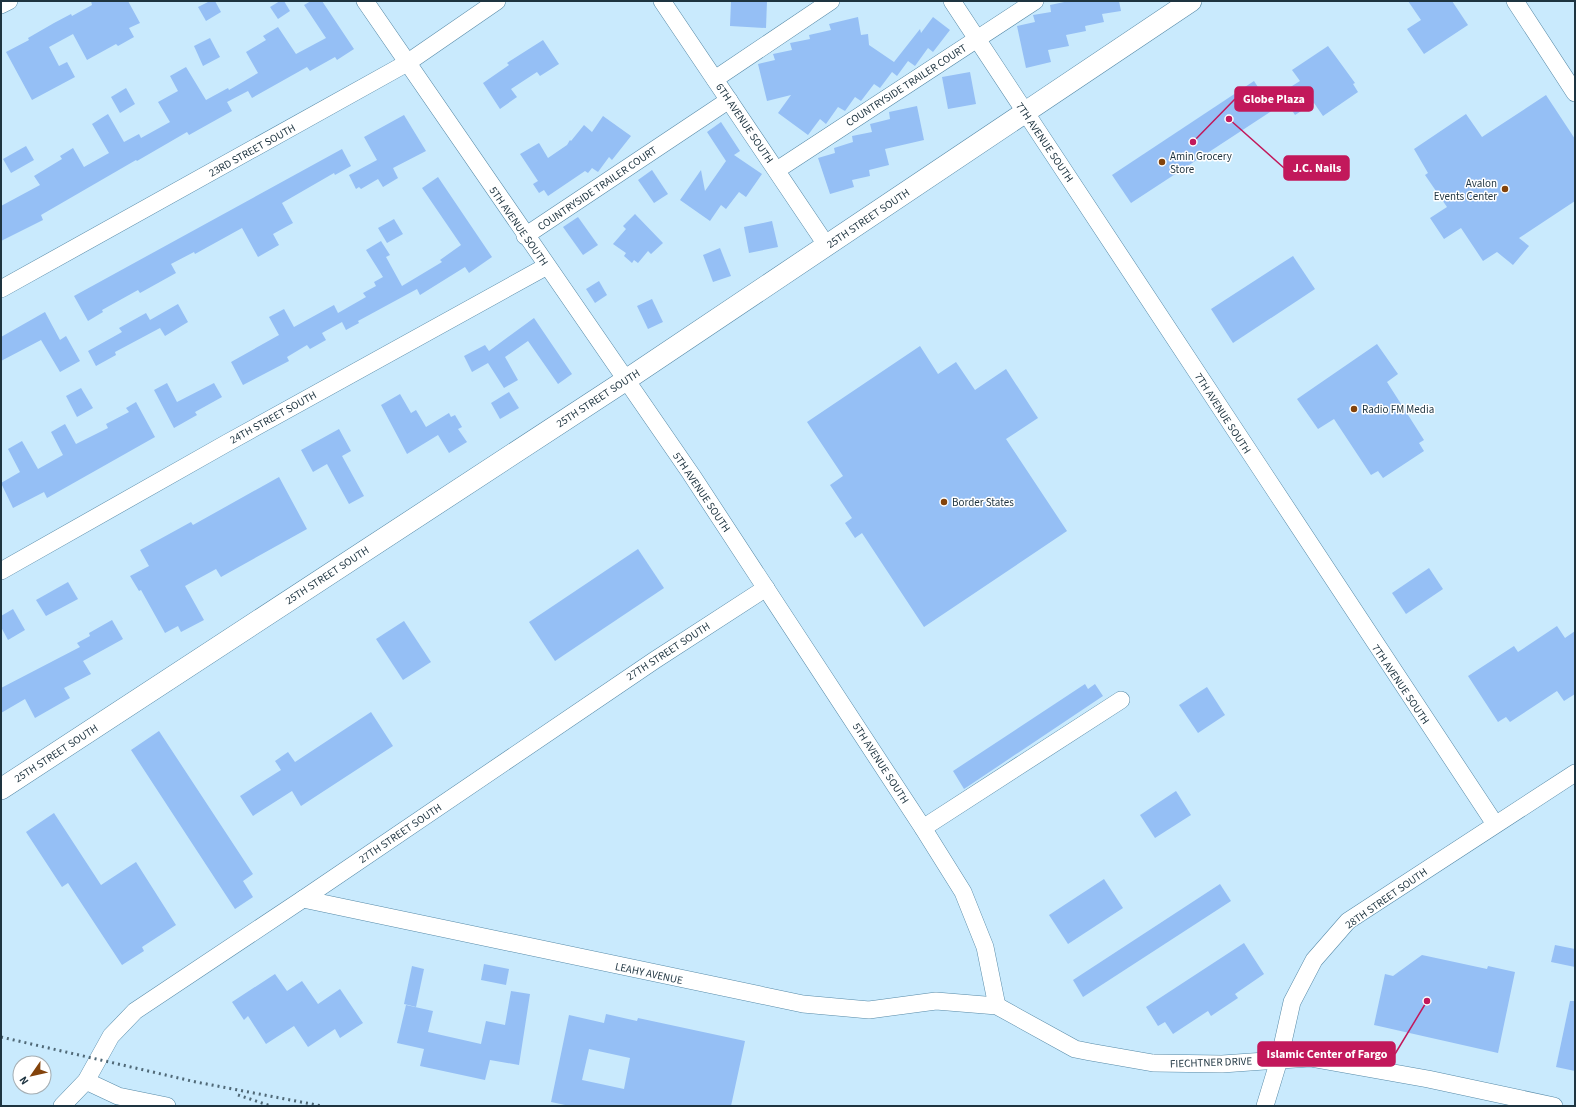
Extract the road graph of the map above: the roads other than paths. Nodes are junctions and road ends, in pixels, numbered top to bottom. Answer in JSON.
{"nodes":[{"id":1,"x":8,"y":1,"type":"edge"},
{"id":2,"x":365,"y":1,"type":"edge"},
{"id":3,"x":497,"y":1,"type":"edge"},
{"id":4,"x":662,"y":1,"type":"edge"},
{"id":5,"x":831,"y":1,"type":"edge"},
{"id":6,"x":952,"y":1,"type":"edge"},
{"id":7,"x":1035,"y":1,"type":"edge"},
{"id":8,"x":1191,"y":1,"type":"edge"},
{"id":9,"x":1515,"y":1,"type":"edge"},
{"id":10,"x":1,"y":5,"type":"edge"},
{"id":11,"x":977,"y":39,"type":"junction"},
{"id":12,"x":407,"y":63,"type":"junction"},
{"id":13,"x":715,"y":79,"type":"junction"},
{"id":14,"x":1575,"y":93,"type":"edge"},
{"id":15,"x":729,"y":100,"type":"junction"},
{"id":16,"x":1026,"y":112,"type":"junction"},
{"id":17,"x":777,"y":170,"type":"junction"},
{"id":18,"x":525,"y":236,"type":"junction"},
{"id":19,"x":827,"y":246,"type":"junction"},
{"id":20,"x":547,"y":266,"type":"junction"},
{"id":21,"x":1,"y":289,"type":"edge"},
{"id":22,"x":626,"y":380,"type":"junction"},
{"id":23,"x":1,"y":571,"type":"edge"},
{"id":24,"x":766,"y":588,"type":"junction"},
{"id":25,"x":1121,"y":700,"type":"dead end"},
{"id":26,"x":1575,"y":773,"type":"edge"},
{"id":27,"x":1,"y":788,"type":"edge"},
{"id":28,"x":1495,"y":824,"type":"junction"},
{"id":29,"x":923,"y":828,"type":"junction"},
{"id":30,"x":304,"y":899,"type":"junction"},
{"id":31,"x":997,"y":1006,"type":"junction"},
{"id":32,"x":1279,"y":1060,"type":"junction"},
{"id":33,"x":86,"y":1081,"type":"junction"},
{"id":34,"x":62,"y":1106,"type":"edge"},
{"id":35,"x":167,"y":1106,"type":"edge"},
{"id":36,"x":1265,"y":1106,"type":"edge"},
{"id":37,"x":1554,"y":1106,"type":"edge"}],
"edges":[{"from":1,"to":10,"type":"street"},
{"from":2,"to":12,"type":"street","name":"5TH AVENUE SOUTH"},
{"from":3,"to":12,"type":"street","name":"23RD STREET SOUTH"},
{"from":4,"to":13,"type":"street","name":"6TH AVENUE SOUTH"},
{"from":5,"to":13,"type":"street"},
{"from":6,"to":11,"type":"street","name":"7TH AVENUE SOUTH"},
{"from":7,"to":11,"type":"street","name":"COUNTRYSIDE TRAILER COURT"},
{"from":8,"to":16,"type":"main road","name":"25TH STREET SOUTH"},
{"from":9,"to":14,"type":"street"},
{"from":11,"to":16,"type":"street","name":"7TH AVENUE SOUTH"},
{"from":11,"to":17,"type":"street","name":"COUNTRYSIDE TRAILER COURT"},
{"from":12,"to":18,"type":"street","name":"5TH AVENUE SOUTH"},
{"from":12,"to":21,"type":"street","name":"23RD STREET SOUTH"},
{"from":13,"to":15,"type":"street","name":"6TH AVENUE SOUTH"},
{"from":15,"to":17,"type":"street","name":"6TH AVENUE SOUTH"},
{"from":15,"to":18,"type":"street","name":"COUNTRYSIDE TRAILER COURT"},
{"from":16,"to":19,"type":"main road","name":"25TH STREET SOUTH"},
{"from":16,"to":28,"type":"street","name":"7TH AVENUE SOUTH"},
{"from":17,"to":19,"type":"street","name":"6TH AVENUE SOUTH"},
{"from":18,"to":20,"type":"street","name":"5TH AVENUE SOUTH"},
{"from":19,"to":22,"type":"main road","name":"25TH STREET SOUTH"},
{"from":20,"to":22,"type":"street","name":"5TH AVENUE SOUTH"},
{"from":20,"to":23,"type":"street","name":"24TH STREET SOUTH"},
{"from":22,"to":24,"type":"street","name":"5TH AVENUE SOUTH"},
{"from":22,"to":27,"type":"main road","name":"25TH STREET SOUTH"},
{"from":24,"to":29,"type":"street","name":"5TH AVENUE SOUTH"},
{"from":24,"to":30,"type":"street","name":"27TH STREET SOUTH"},
{"from":25,"to":29,"type":"street"},
{"from":26,"to":28,"type":"street","name":"28TH STREET SOUTH"},
{"from":28,"to":32,"type":"street","name":"28TH STREET SOUTH"},
{"from":29,"to":31,"type":"street","name":"5TH AVENUE SOUTH"},
{"from":30,"to":31,"type":"street","name":"LEAHY AVENUE"},
{"from":30,"to":33,"type":"street","name":"27TH STREET SOUTH"},
{"from":31,"to":32,"type":"street","name":"FIECHTNER DRIVE"},
{"from":32,"to":36,"type":"street","name":"28TH STREET SOUTH"},
{"from":32,"to":37,"type":"street","name":"FIECHTNER DRIVE"},
{"from":33,"to":34,"type":"street","name":"27TH STREET SOUTH"},
{"from":33,"to":35,"type":"street"}]}
